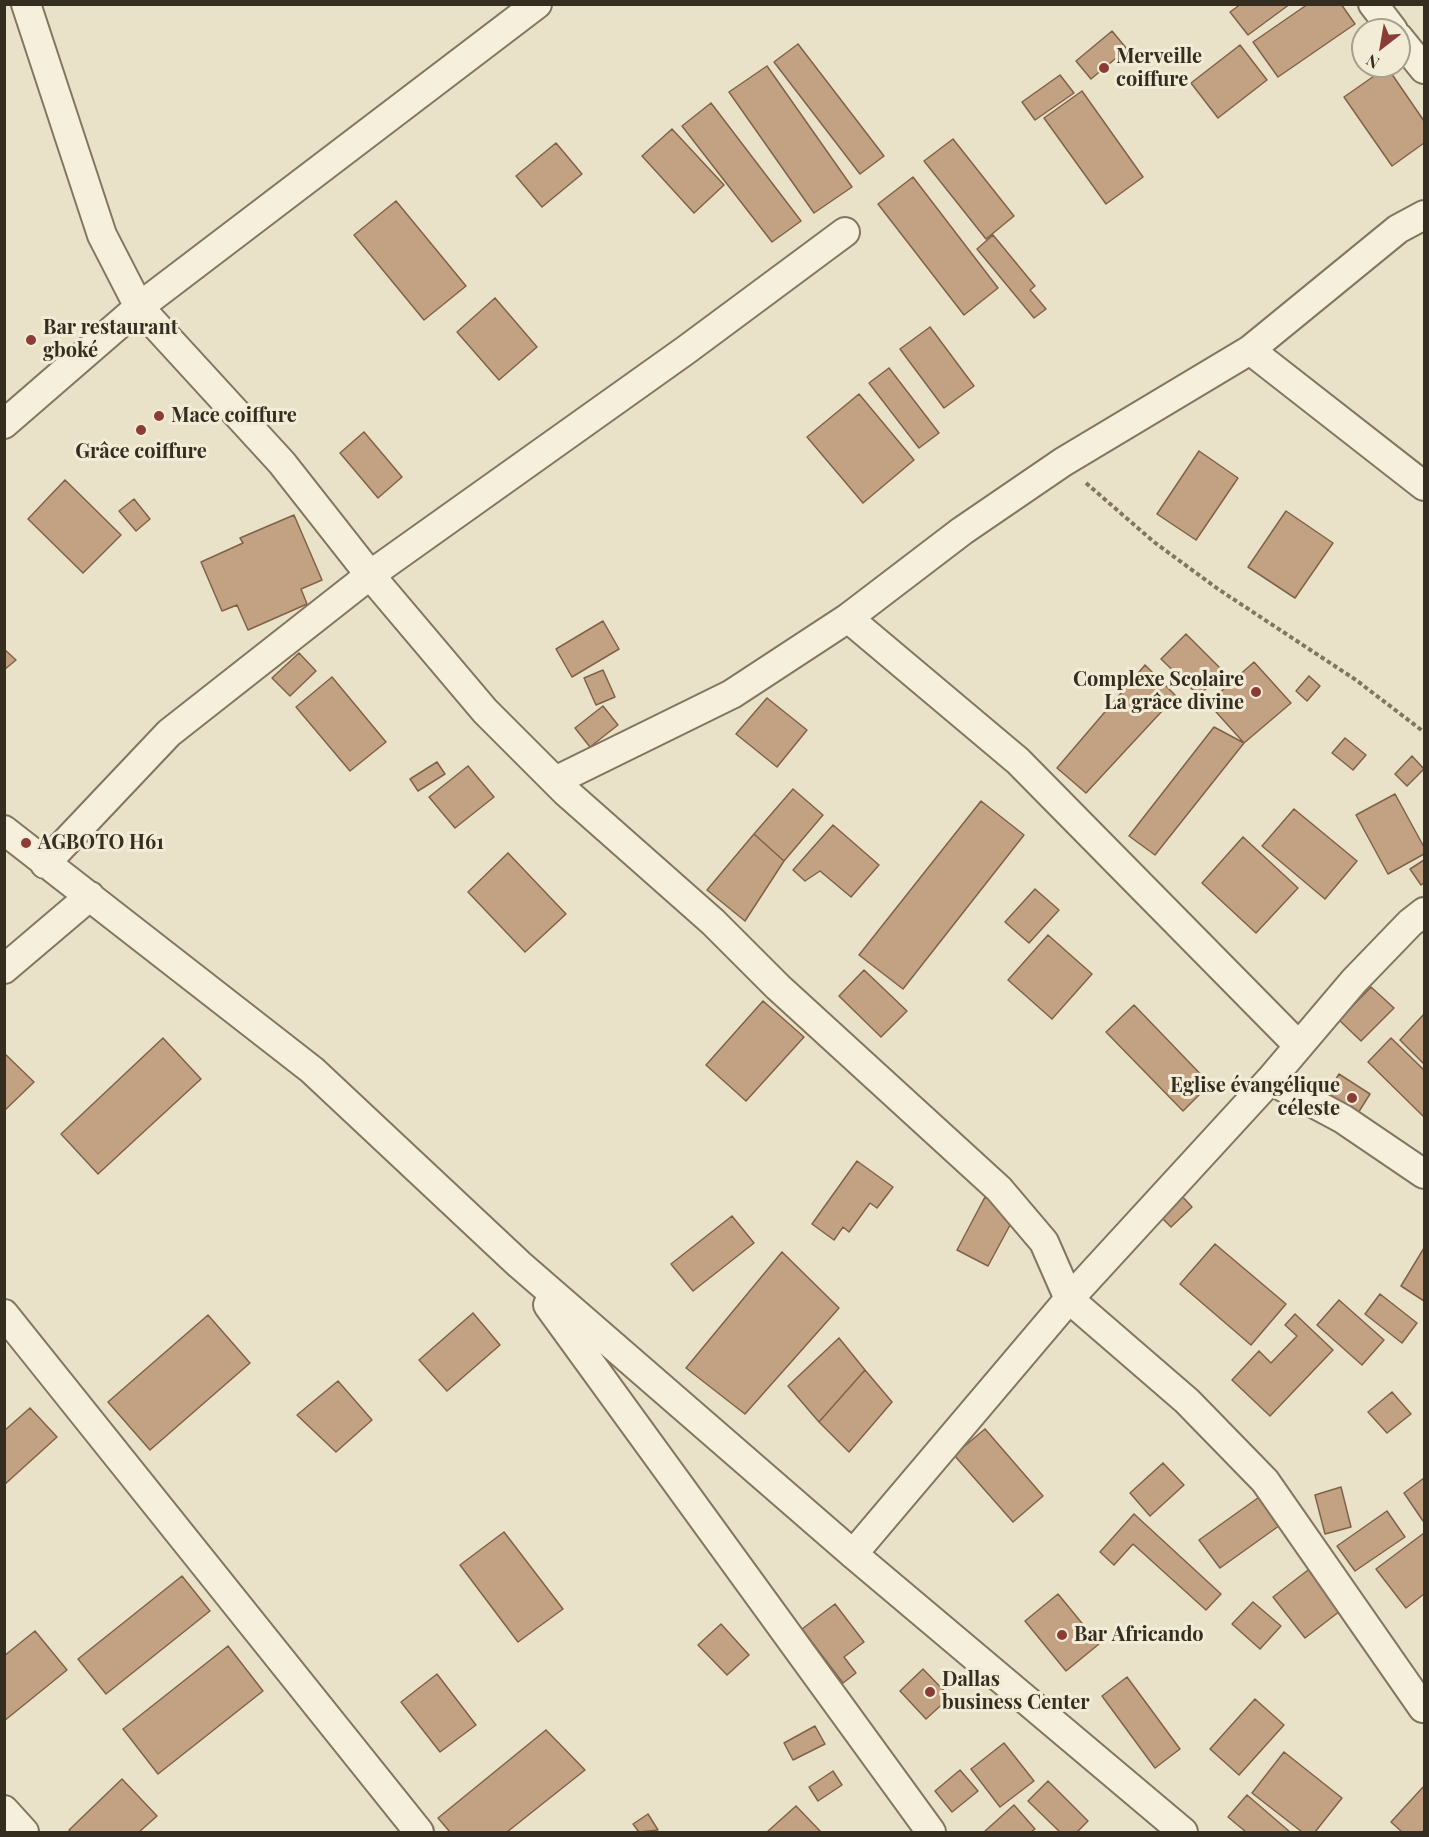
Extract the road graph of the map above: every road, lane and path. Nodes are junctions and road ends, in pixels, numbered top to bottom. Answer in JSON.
{"nodes":[{"id":1,"x":26,"y":4,"type":"edge"},
{"id":2,"x":537,"y":4,"type":"edge"},
{"id":3,"x":1373,"y":4,"type":"edge"},
{"id":4,"x":1384,"y":18,"type":"edge"},
{"id":5,"x":1411,"y":52,"type":"edge"},
{"id":6,"x":1425,"y":69,"type":"edge"},
{"id":7,"x":1425,"y":215,"type":"edge"},
{"id":8,"x":845,"y":232,"type":"dead end"},
{"id":9,"x":139,"y":307,"type":"junction"},
{"id":10,"x":1250,"y":350,"type":"junction"},
{"id":11,"x":4,"y":424,"type":"edge"},
{"id":12,"x":1063,"y":462,"type":"junction"},
{"id":13,"x":1425,"y":486,"type":"edge"},
{"id":14,"x":370,"y":575,"type":"junction"},
{"id":15,"x":849,"y":618,"type":"junction"},
{"id":16,"x":1425,"y":732,"type":"edge"},
{"id":17,"x":555,"y":781,"type":"junction"},
{"id":18,"x":4,"y":830,"type":"edge"},
{"id":19,"x":45,"y":864,"type":"junction"},
{"id":20,"x":90,"y":896,"type":"junction"},
{"id":21,"x":1425,"y":912,"type":"edge"},
{"id":22,"x":4,"y":969,"type":"edge"},
{"id":23,"x":1298,"y":1045,"type":"junction"},
{"id":24,"x":1270,"y":1080,"type":"junction"},
{"id":25,"x":1425,"y":1174,"type":"edge"},
{"id":26,"x":519,"y":1264,"type":"junction"},
{"id":27,"x":1069,"y":1299,"type":"junction"},
{"id":28,"x":4,"y":1314,"type":"edge"},
{"id":29,"x":853,"y":1554,"type":"junction"},
{"id":30,"x":1423,"y":1708,"type":"edge"},
{"id":31,"x":4,"y":1810,"type":"edge"},
{"id":32,"x":24,"y":1833,"type":"edge"},
{"id":33,"x":419,"y":1833,"type":"edge"},
{"id":34,"x":931,"y":1833,"type":"edge"},
{"id":35,"x":1183,"y":1833,"type":"edge"}],
"edges":[{"from":1,"to":9,"type":"street"},
{"from":2,"to":9,"type":"street"},
{"from":3,"to":4,"type":"street"},
{"from":5,"to":6,"type":"street"},
{"from":7,"to":10,"type":"street"},
{"from":8,"to":14,"type":"street"},
{"from":9,"to":11,"type":"street"},
{"from":9,"to":14,"type":"street"},
{"from":10,"to":12,"type":"street"},
{"from":10,"to":13,"type":"street"},
{"from":12,"to":15,"type":"street"},
{"from":12,"to":16,"type":"path"},
{"from":14,"to":17,"type":"street"},
{"from":14,"to":19,"type":"street"},
{"from":15,"to":17,"type":"street"},
{"from":15,"to":23,"type":"street"},
{"from":17,"to":27,"type":"street"},
{"from":18,"to":19,"type":"street"},
{"from":19,"to":20,"type":"street"},
{"from":20,"to":22,"type":"street"},
{"from":20,"to":26,"type":"street"},
{"from":21,"to":23,"type":"street"},
{"from":23,"to":24,"type":"street"},
{"from":24,"to":25,"type":"street"},
{"from":24,"to":27,"type":"street"},
{"from":26,"to":29,"type":"street"},
{"from":26,"to":34,"type":"street"},
{"from":27,"to":29,"type":"street"},
{"from":27,"to":30,"type":"street"},
{"from":28,"to":33,"type":"street"},
{"from":29,"to":35,"type":"street"},
{"from":31,"to":32,"type":"street"}]}
